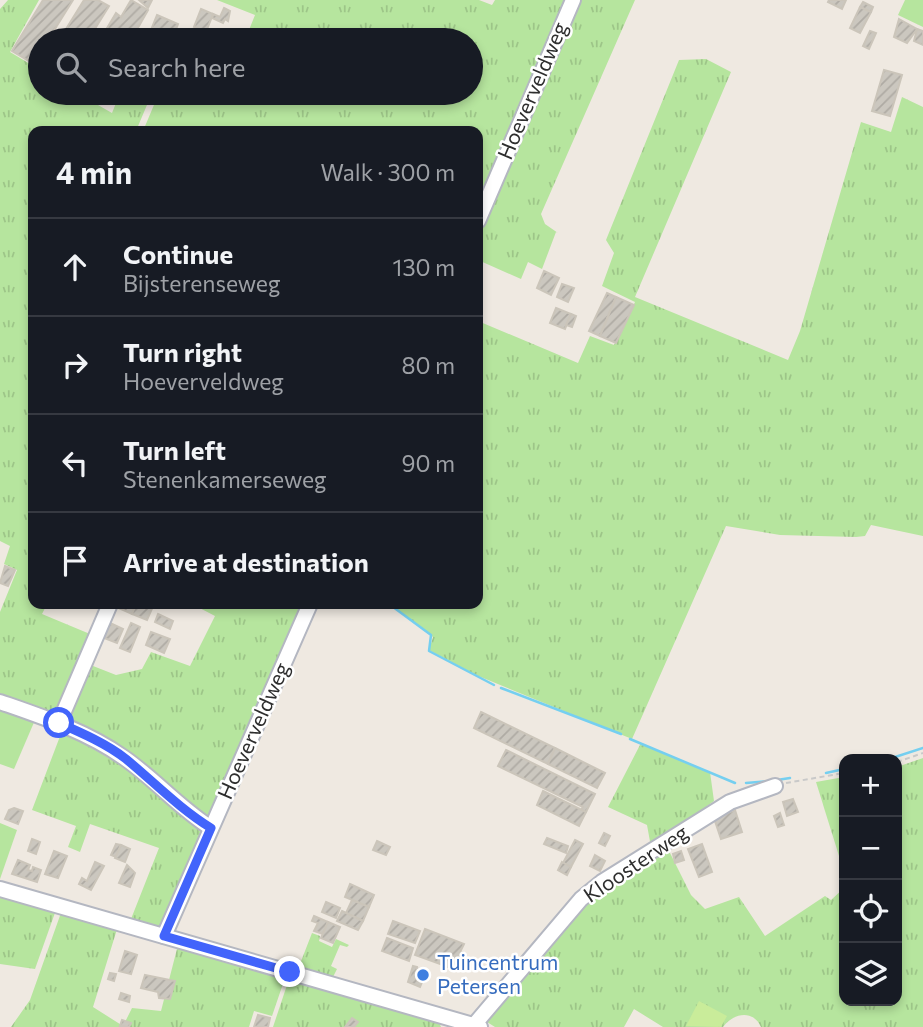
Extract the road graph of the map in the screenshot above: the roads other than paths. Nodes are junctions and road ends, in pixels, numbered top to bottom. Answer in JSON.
{"nodes":[{"id":1,"x":573,"y":0,"type":"edge"},
{"id":2,"x":483,"y":209,"type":"edge"},
{"id":3,"x":108,"y":609,"type":"edge"},
{"id":4,"x":308,"y":609,"type":"edge"},
{"id":5,"x":0,"y":702,"type":"edge"},
{"id":6,"x":59,"y":723,"type":"junction"},
{"id":7,"x":775,"y":786,"type":"road end"},
{"id":8,"x":211,"y":828,"type":"junction"},
{"id":9,"x":0,"y":889,"type":"edge"},
{"id":10,"x":164,"y":936,"type":"junction"},
{"id":11,"x":452,"y":1023,"type":"edge"},
{"id":12,"x":477,"y":1026,"type":"edge"}],
"edges":[{"from":1,"to":2,"type":"street","name":"Hoeverveldweg"},
{"from":3,"to":6,"type":"street"},
{"from":4,"to":8,"type":"street","name":"Hoeverveldweg"},
{"from":5,"to":6,"type":"street"},
{"from":6,"to":8,"type":"street"},
{"from":7,"to":12,"type":"street","name":"Kloosterweg"},
{"from":8,"to":10,"type":"street","name":"Hoeverveldweg"},
{"from":9,"to":10,"type":"street"},
{"from":10,"to":11,"type":"street"},
{"from":11,"to":12,"type":"street"}]}
